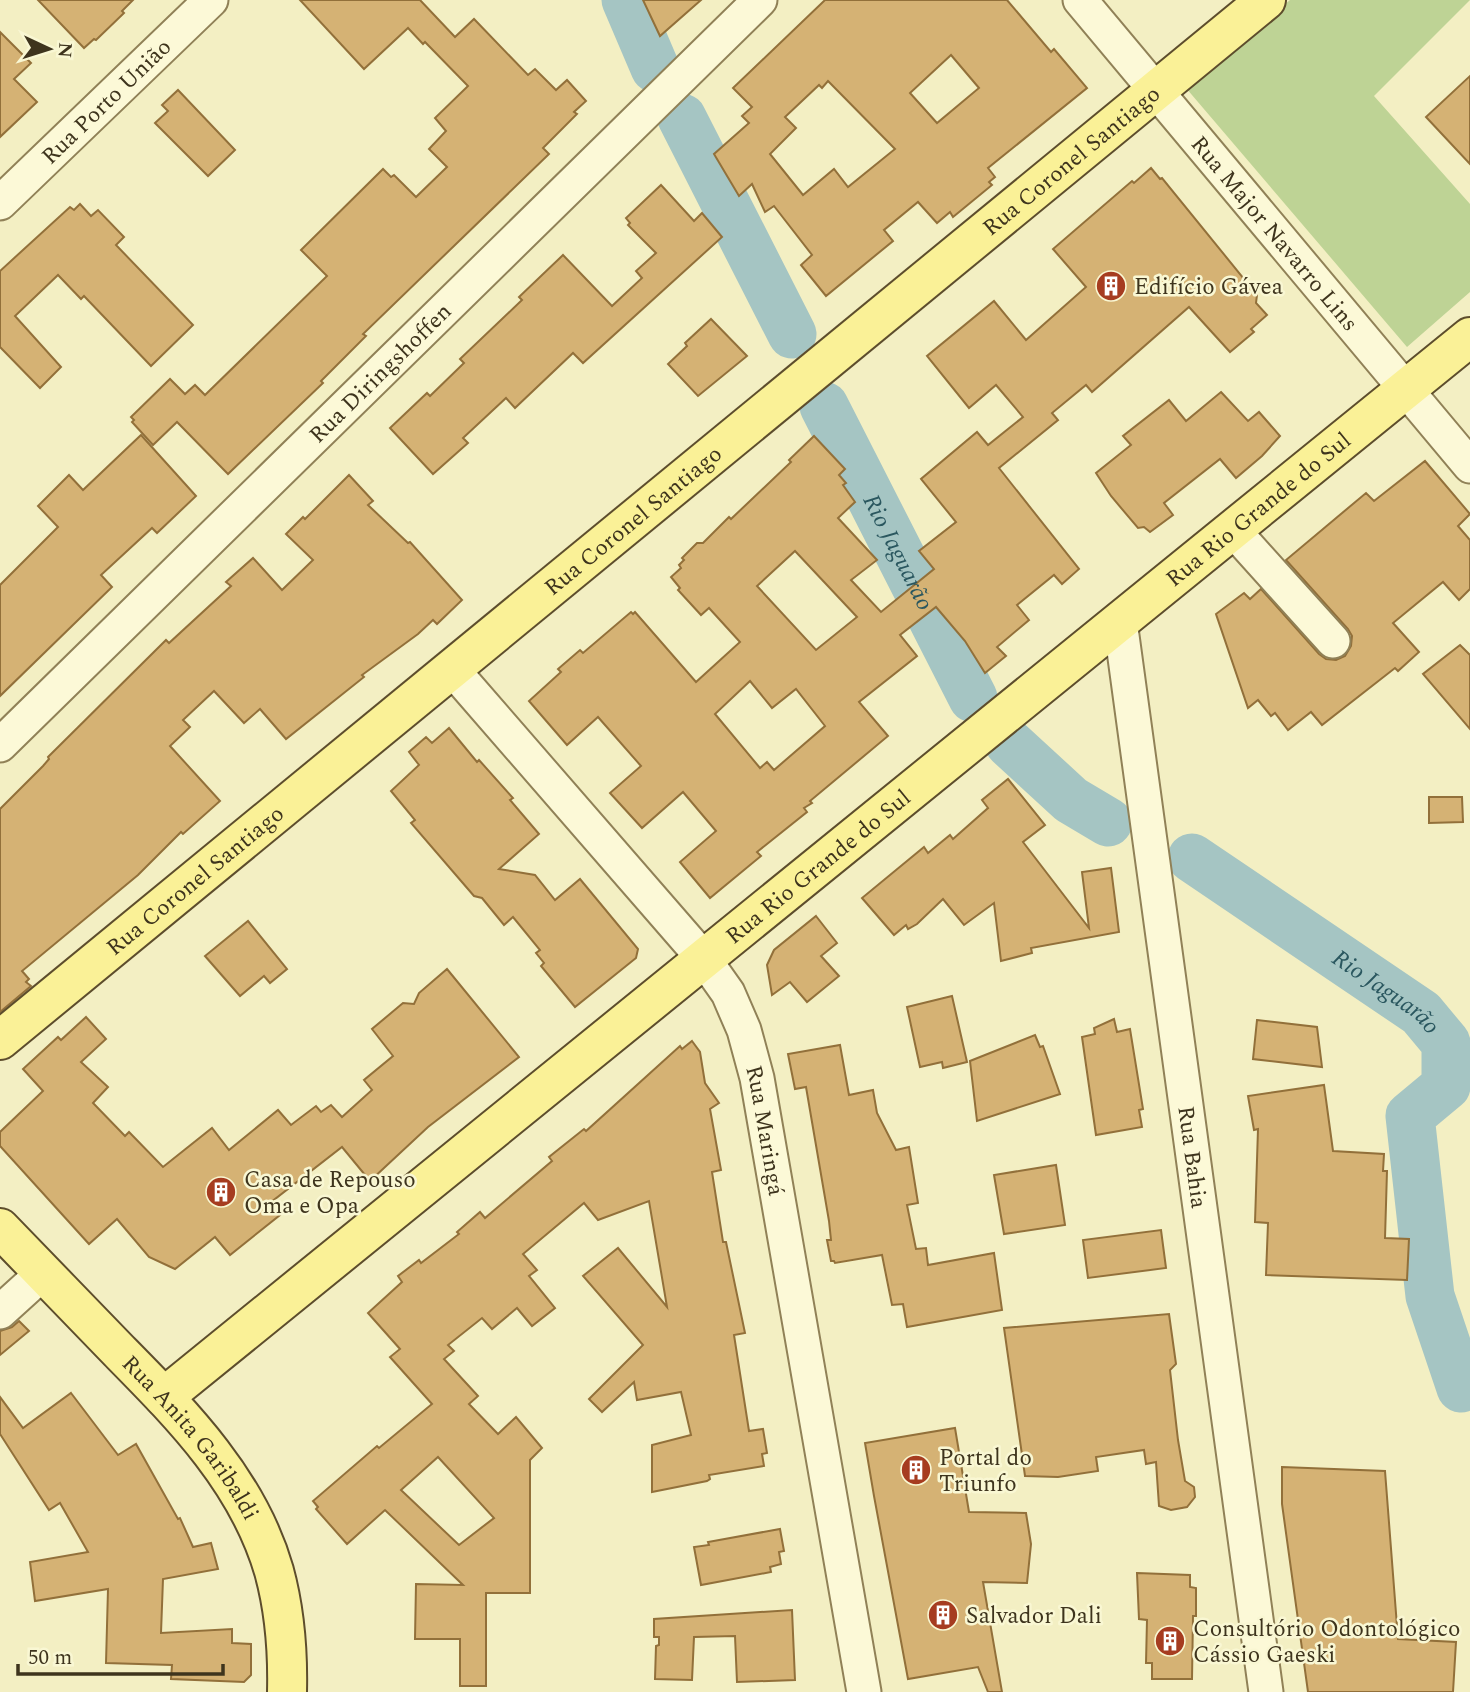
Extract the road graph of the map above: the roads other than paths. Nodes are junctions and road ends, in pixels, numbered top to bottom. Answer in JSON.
{"nodes":[{"id":1,"x":211,"y":0,"type":"edge"},
{"id":2,"x":760,"y":0,"type":"edge"},
{"id":3,"x":1080,"y":0,"type":"edge"},
{"id":4,"x":1266,"y":0,"type":"edge"},
{"id":5,"x":1156,"y":91,"type":"junction"},
{"id":6,"x":0,"y":204,"type":"edge"},
{"id":7,"x":1470,"y":337,"type":"edge"},
{"id":8,"x":1406,"y":389,"type":"junction"},
{"id":9,"x":1470,"y":466,"type":"edge"},
{"id":10,"x":1233,"y":530,"type":"junction"},
{"id":11,"x":1120,"y":621,"type":"junction"},
{"id":12,"x":1333,"y":641,"type":"dead end"},
{"id":13,"x":452,"y":669,"type":"junction"},
{"id":14,"x":0,"y":745,"type":"edge"},
{"id":15,"x":704,"y":959,"type":"junction"},
{"id":16,"x":0,"y":1040,"type":"edge"},
{"id":17,"x":0,"y":1228,"type":"edge"},
{"id":18,"x":43,"y":1273,"type":"junction"},
{"id":19,"x":0,"y":1312,"type":"edge"},
{"id":20,"x":164,"y":1397,"type":"junction"},
{"id":21,"x":287,"y":1692,"type":"edge"},
{"id":22,"x":864,"y":1692,"type":"edge"},
{"id":23,"x":1266,"y":1692,"type":"edge"}],
"edges":[{"from":1,"to":6,"type":"street","name":"Rua Porto União"},
{"from":2,"to":14,"type":"street","name":"Rua Diringshoffen"},
{"from":3,"to":5,"type":"street","name":"Rua Major Navarro Lins"},
{"from":4,"to":5,"type":"main road","name":"Rua Coronel Santiago"},
{"from":5,"to":8,"type":"street","name":"Rua Major Navarro Lins"},
{"from":5,"to":13,"type":"main road","name":"Rua Coronel Santiago"},
{"from":7,"to":8,"type":"main road","name":"Rua Rio Grande do Sul"},
{"from":8,"to":9,"type":"street","name":"Rua Major Navarro Lins"},
{"from":8,"to":10,"type":"main road","name":"Rua Rio Grande do Sul"},
{"from":10,"to":11,"type":"main road","name":"Rua Rio Grande do Sul"},
{"from":10,"to":12,"type":"street"},
{"from":11,"to":15,"type":"main road","name":"Rua Rio Grande do Sul"},
{"from":11,"to":23,"type":"street","name":"Rua Bahia"},
{"from":13,"to":15,"type":"street","name":"Rua Maringá"},
{"from":13,"to":16,"type":"main road","name":"Rua Coronel Santiago"},
{"from":15,"to":20,"type":"main road","name":"Rua Rio Grande do Sul"},
{"from":15,"to":22,"type":"street","name":"Rua Maringá"},
{"from":17,"to":18,"type":"main road","name":"Rua Anita Garibaldi"},
{"from":18,"to":19,"type":"street"},
{"from":18,"to":20,"type":"main road","name":"Rua Anita Garibaldi"},
{"from":20,"to":21,"type":"main road","name":"Rua Anita Garibaldi"}]}
